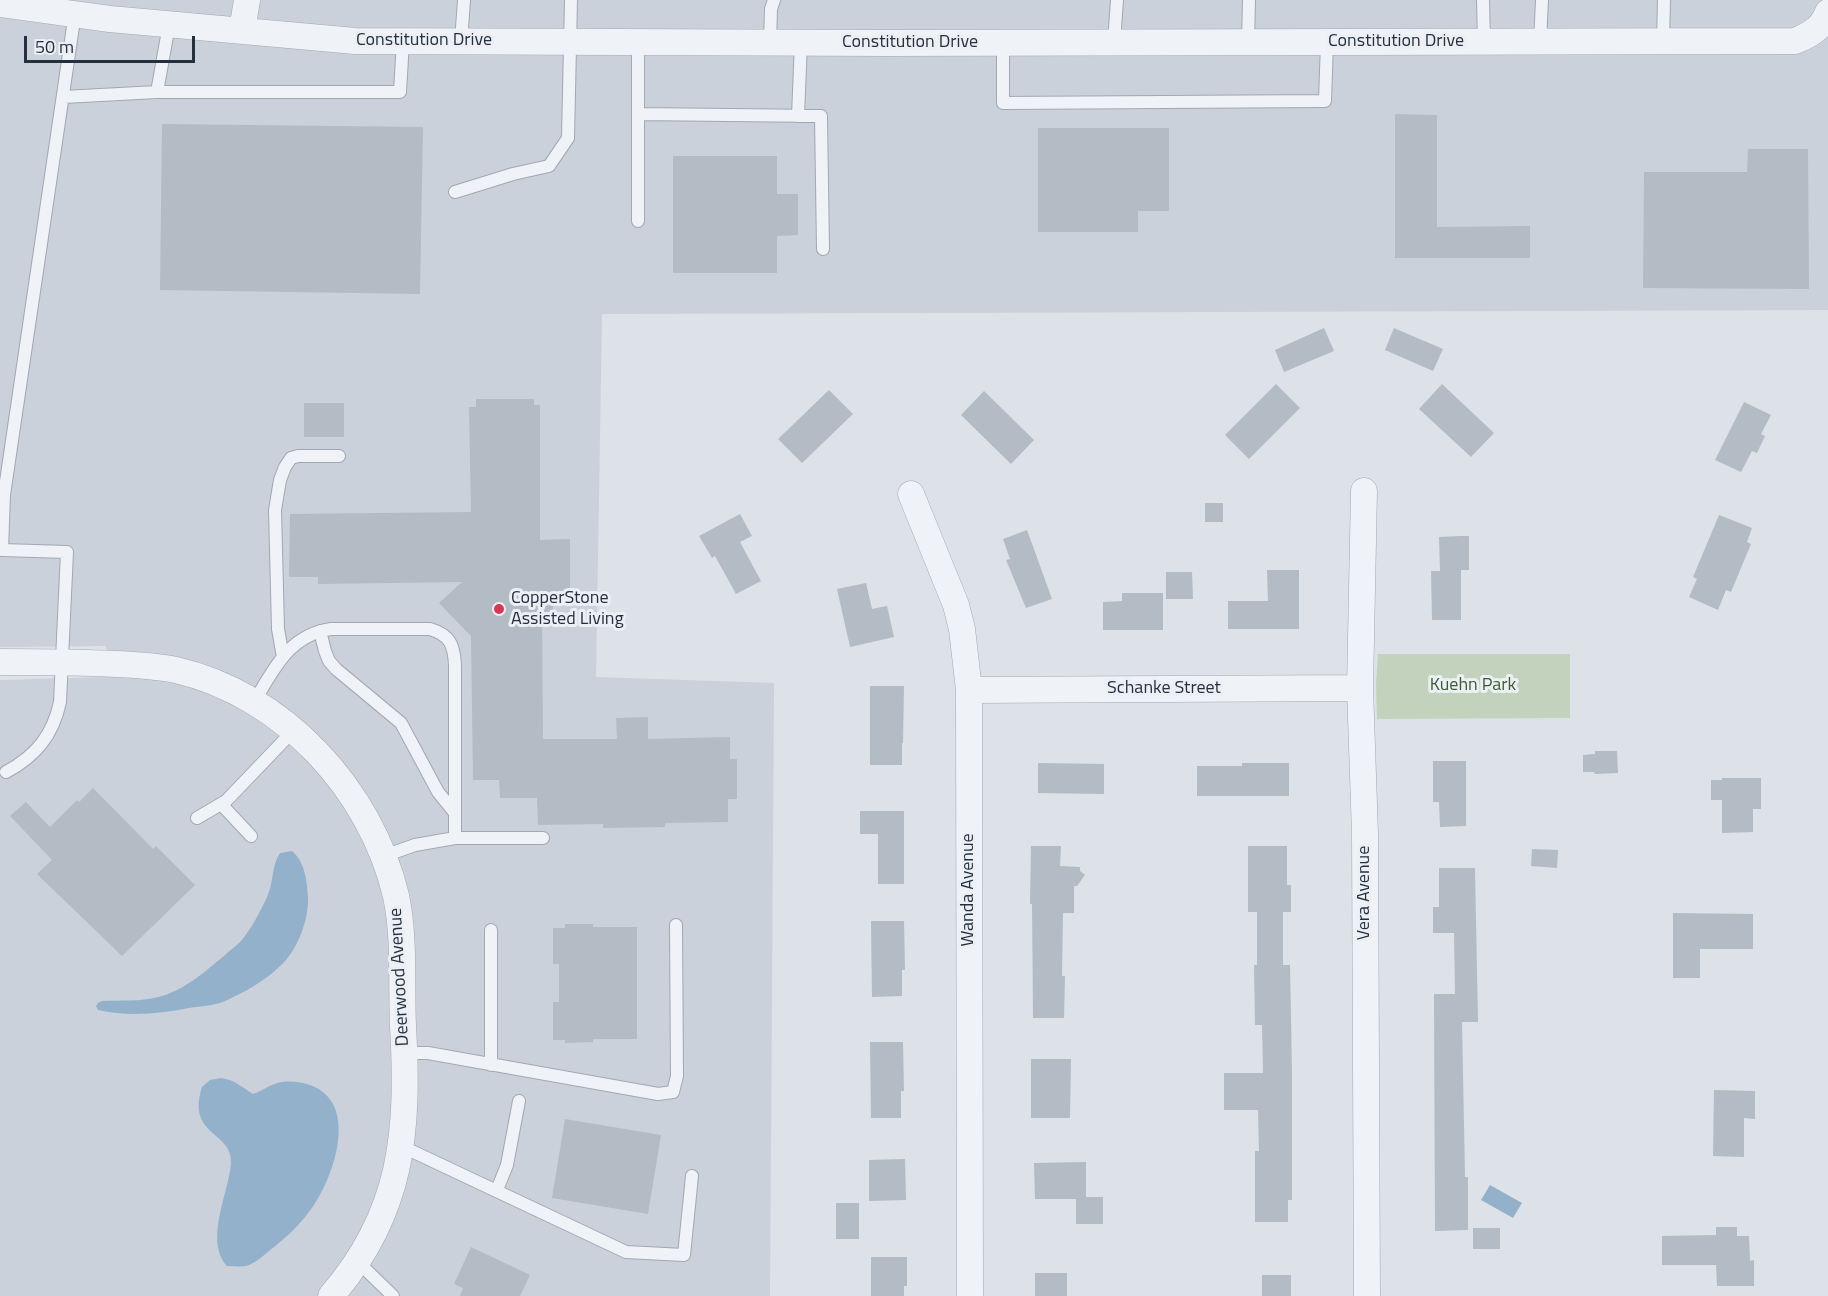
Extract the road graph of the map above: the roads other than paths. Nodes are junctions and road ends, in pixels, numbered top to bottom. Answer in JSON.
{"nodes":[{"id":1,"x":248,"y":0,"type":"edge"},
{"id":2,"x":464,"y":0,"type":"edge"},
{"id":3,"x":571,"y":0,"type":"edge"},
{"id":4,"x":774,"y":0,"type":"edge"},
{"id":5,"x":1117,"y":0,"type":"edge"},
{"id":6,"x":1249,"y":0,"type":"edge"},
{"id":7,"x":1483,"y":0,"type":"edge"},
{"id":8,"x":1542,"y":0,"type":"edge"},
{"id":9,"x":1664,"y":0,"type":"edge"},
{"id":10,"x":0,"y":4,"type":"edge"},
{"id":11,"x":75,"y":13,"type":"junction"},
{"id":12,"x":1825,"y":24,"type":"edge"},
{"id":13,"x":169,"y":25,"type":"junction"},
{"id":14,"x":242,"y":31,"type":"junction"},
{"id":15,"x":403,"y":41,"type":"junction"},
{"id":16,"x":461,"y":42,"type":"junction"},
{"id":17,"x":569,"y":42,"type":"junction"},
{"id":18,"x":638,"y":42,"type":"junction"},
{"id":19,"x":770,"y":42,"type":"junction"},
{"id":20,"x":801,"y":42,"type":"junction"},
{"id":21,"x":1114,"y":42,"type":"junction"},
{"id":22,"x":1248,"y":42,"type":"junction"},
{"id":23,"x":1327,"y":42,"type":"junction"},
{"id":24,"x":1484,"y":42,"type":"junction"},
{"id":25,"x":1540,"y":42,"type":"junction"},
{"id":26,"x":1663,"y":42,"type":"junction"},
{"id":27,"x":1003,"y":43,"type":"junction"},
{"id":28,"x":157,"y":92,"type":"junction"},
{"id":29,"x":63,"y":97,"type":"junction"},
{"id":30,"x":638,"y":114,"type":"junction"},
{"id":31,"x":798,"y":116,"type":"junction"},
{"id":32,"x":455,"y":192,"type":"dead end"},
{"id":33,"x":638,"y":221,"type":"dead end"},
{"id":34,"x":823,"y":249,"type":"dead end"},
{"id":35,"x":339,"y":456,"type":"dead end"},
{"id":36,"x":1364,"y":491,"type":"dead end"},
{"id":37,"x":910,"y":494,"type":"dead end"},
{"id":38,"x":1,"y":550,"type":"edge"},
{"id":39,"x":320,"y":631,"type":"junction"},
{"id":40,"x":283,"y":657,"type":"junction"},
{"id":41,"x":0,"y":662,"type":"edge"},
{"id":42,"x":60,"y":662,"type":"junction"},
{"id":43,"x":1360,"y":688,"type":"junction"},
{"id":44,"x":969,"y":690,"type":"junction"},
{"id":45,"x":254,"y":702,"type":"junction"},
{"id":46,"x":294,"y":730,"type":"junction"},
{"id":47,"x":6,"y":772,"type":"dead end"},
{"id":48,"x":221,"y":804,"type":"junction"},
{"id":49,"x":455,"y":813,"type":"junction"},
{"id":50,"x":197,"y":818,"type":"dead end"},
{"id":51,"x":251,"y":836,"type":"dead end"},
{"id":52,"x":455,"y":838,"type":"junction"},
{"id":53,"x":543,"y":838,"type":"dead end"},
{"id":54,"x":384,"y":856,"type":"junction"},
{"id":55,"x":676,"y":925,"type":"dead end"},
{"id":56,"x":490,"y":930,"type":"dead end"},
{"id":57,"x":405,"y":1053,"type":"junction"},
{"id":58,"x":491,"y":1065,"type":"junction"},
{"id":59,"x":519,"y":1101,"type":"dead end"},
{"id":60,"x":401,"y":1146,"type":"junction"},
{"id":61,"x":692,"y":1176,"type":"dead end"},
{"id":62,"x":497,"y":1190,"type":"junction"},
{"id":63,"x":357,"y":1261,"type":"junction"},
{"id":64,"x":331,"y":1296,"type":"edge"},
{"id":65,"x":393,"y":1296,"type":"edge"},
{"id":66,"x":970,"y":1296,"type":"edge"},
{"id":67,"x":1367,"y":1296,"type":"edge"}],
"edges":[{"from":1,"to":14,"type":"street"},
{"from":2,"to":16,"type":"lane"},
{"from":3,"to":17,"type":"lane"},
{"from":4,"to":19,"type":"lane"},
{"from":5,"to":21,"type":"lane"},
{"from":6,"to":22,"type":"lane"},
{"from":7,"to":24,"type":"lane"},
{"from":8,"to":25,"type":"lane"},
{"from":9,"to":26,"type":"lane"},
{"from":10,"to":11,"type":"street","name":"Constitution Drive"},
{"from":11,"to":13,"type":"street","name":"Constitution Drive"},
{"from":11,"to":29,"type":"lane"},
{"from":12,"to":26,"type":"street","name":"Constitution Drive"},
{"from":13,"to":14,"type":"street","name":"Constitution Drive"},
{"from":13,"to":28,"type":"lane"},
{"from":14,"to":15,"type":"street","name":"Constitution Drive"},
{"from":15,"to":16,"type":"street","name":"Constitution Drive"},
{"from":15,"to":28,"type":"lane"},
{"from":16,"to":17,"type":"street","name":"Constitution Drive"},
{"from":17,"to":18,"type":"street","name":"Constitution Drive"},
{"from":17,"to":32,"type":"lane"},
{"from":18,"to":19,"type":"street","name":"Constitution Drive"},
{"from":18,"to":30,"type":"lane"},
{"from":19,"to":20,"type":"street","name":"Constitution Drive"},
{"from":20,"to":27,"type":"street","name":"Constitution Drive"},
{"from":20,"to":31,"type":"lane"},
{"from":21,"to":22,"type":"street","name":"Constitution Drive"},
{"from":21,"to":27,"type":"street","name":"Constitution Drive"},
{"from":22,"to":23,"type":"street","name":"Constitution Drive"},
{"from":23,"to":24,"type":"street","name":"Constitution Drive"},
{"from":23,"to":27,"type":"lane"},
{"from":24,"to":25,"type":"street","name":"Constitution Drive"},
{"from":25,"to":26,"type":"street","name":"Constitution Drive"},
{"from":28,"to":29,"type":"lane"},
{"from":29,"to":38,"type":"lane"},
{"from":30,"to":31,"type":"lane"},
{"from":30,"to":33,"type":"lane"},
{"from":31,"to":34,"type":"lane"},
{"from":35,"to":40,"type":"lane"},
{"from":36,"to":43,"type":"street","name":"Vera Avenue"},
{"from":37,"to":44,"type":"street","name":"Wanda Avenue"},
{"from":38,"to":42,"type":"lane"},
{"from":39,"to":40,"type":"lane"},
{"from":39,"to":49,"type":"lane"},
{"from":39,"to":49,"type":"lane"},
{"from":40,"to":45,"type":"lane"},
{"from":41,"to":42,"type":"street","name":"Deerwood Avenue"},
{"from":42,"to":45,"type":"street","name":"Deerwood Avenue"},
{"from":42,"to":47,"type":"lane"},
{"from":43,"to":44,"type":"street","name":"Schanke Street"},
{"from":43,"to":67,"type":"street","name":"Vera Avenue"},
{"from":44,"to":66,"type":"street","name":"Wanda Avenue"},
{"from":45,"to":46,"type":"street","name":"Deerwood Avenue"},
{"from":46,"to":48,"type":"lane"},
{"from":46,"to":54,"type":"street","name":"Deerwood Avenue"},
{"from":48,"to":50,"type":"lane"},
{"from":48,"to":51,"type":"lane"},
{"from":49,"to":52,"type":"lane"},
{"from":52,"to":53,"type":"lane"},
{"from":52,"to":54,"type":"lane"},
{"from":54,"to":57,"type":"street","name":"Deerwood Avenue"},
{"from":55,"to":58,"type":"lane"},
{"from":56,"to":58,"type":"lane"},
{"from":57,"to":58,"type":"lane"},
{"from":57,"to":60,"type":"street","name":"Deerwood Avenue"},
{"from":59,"to":62,"type":"lane"},
{"from":60,"to":62,"type":"lane"},
{"from":60,"to":63,"type":"street","name":"Deerwood Avenue"},
{"from":61,"to":62,"type":"lane"},
{"from":63,"to":64,"type":"street","name":"Deerwood Avenue"},
{"from":63,"to":65,"type":"lane"}]}
